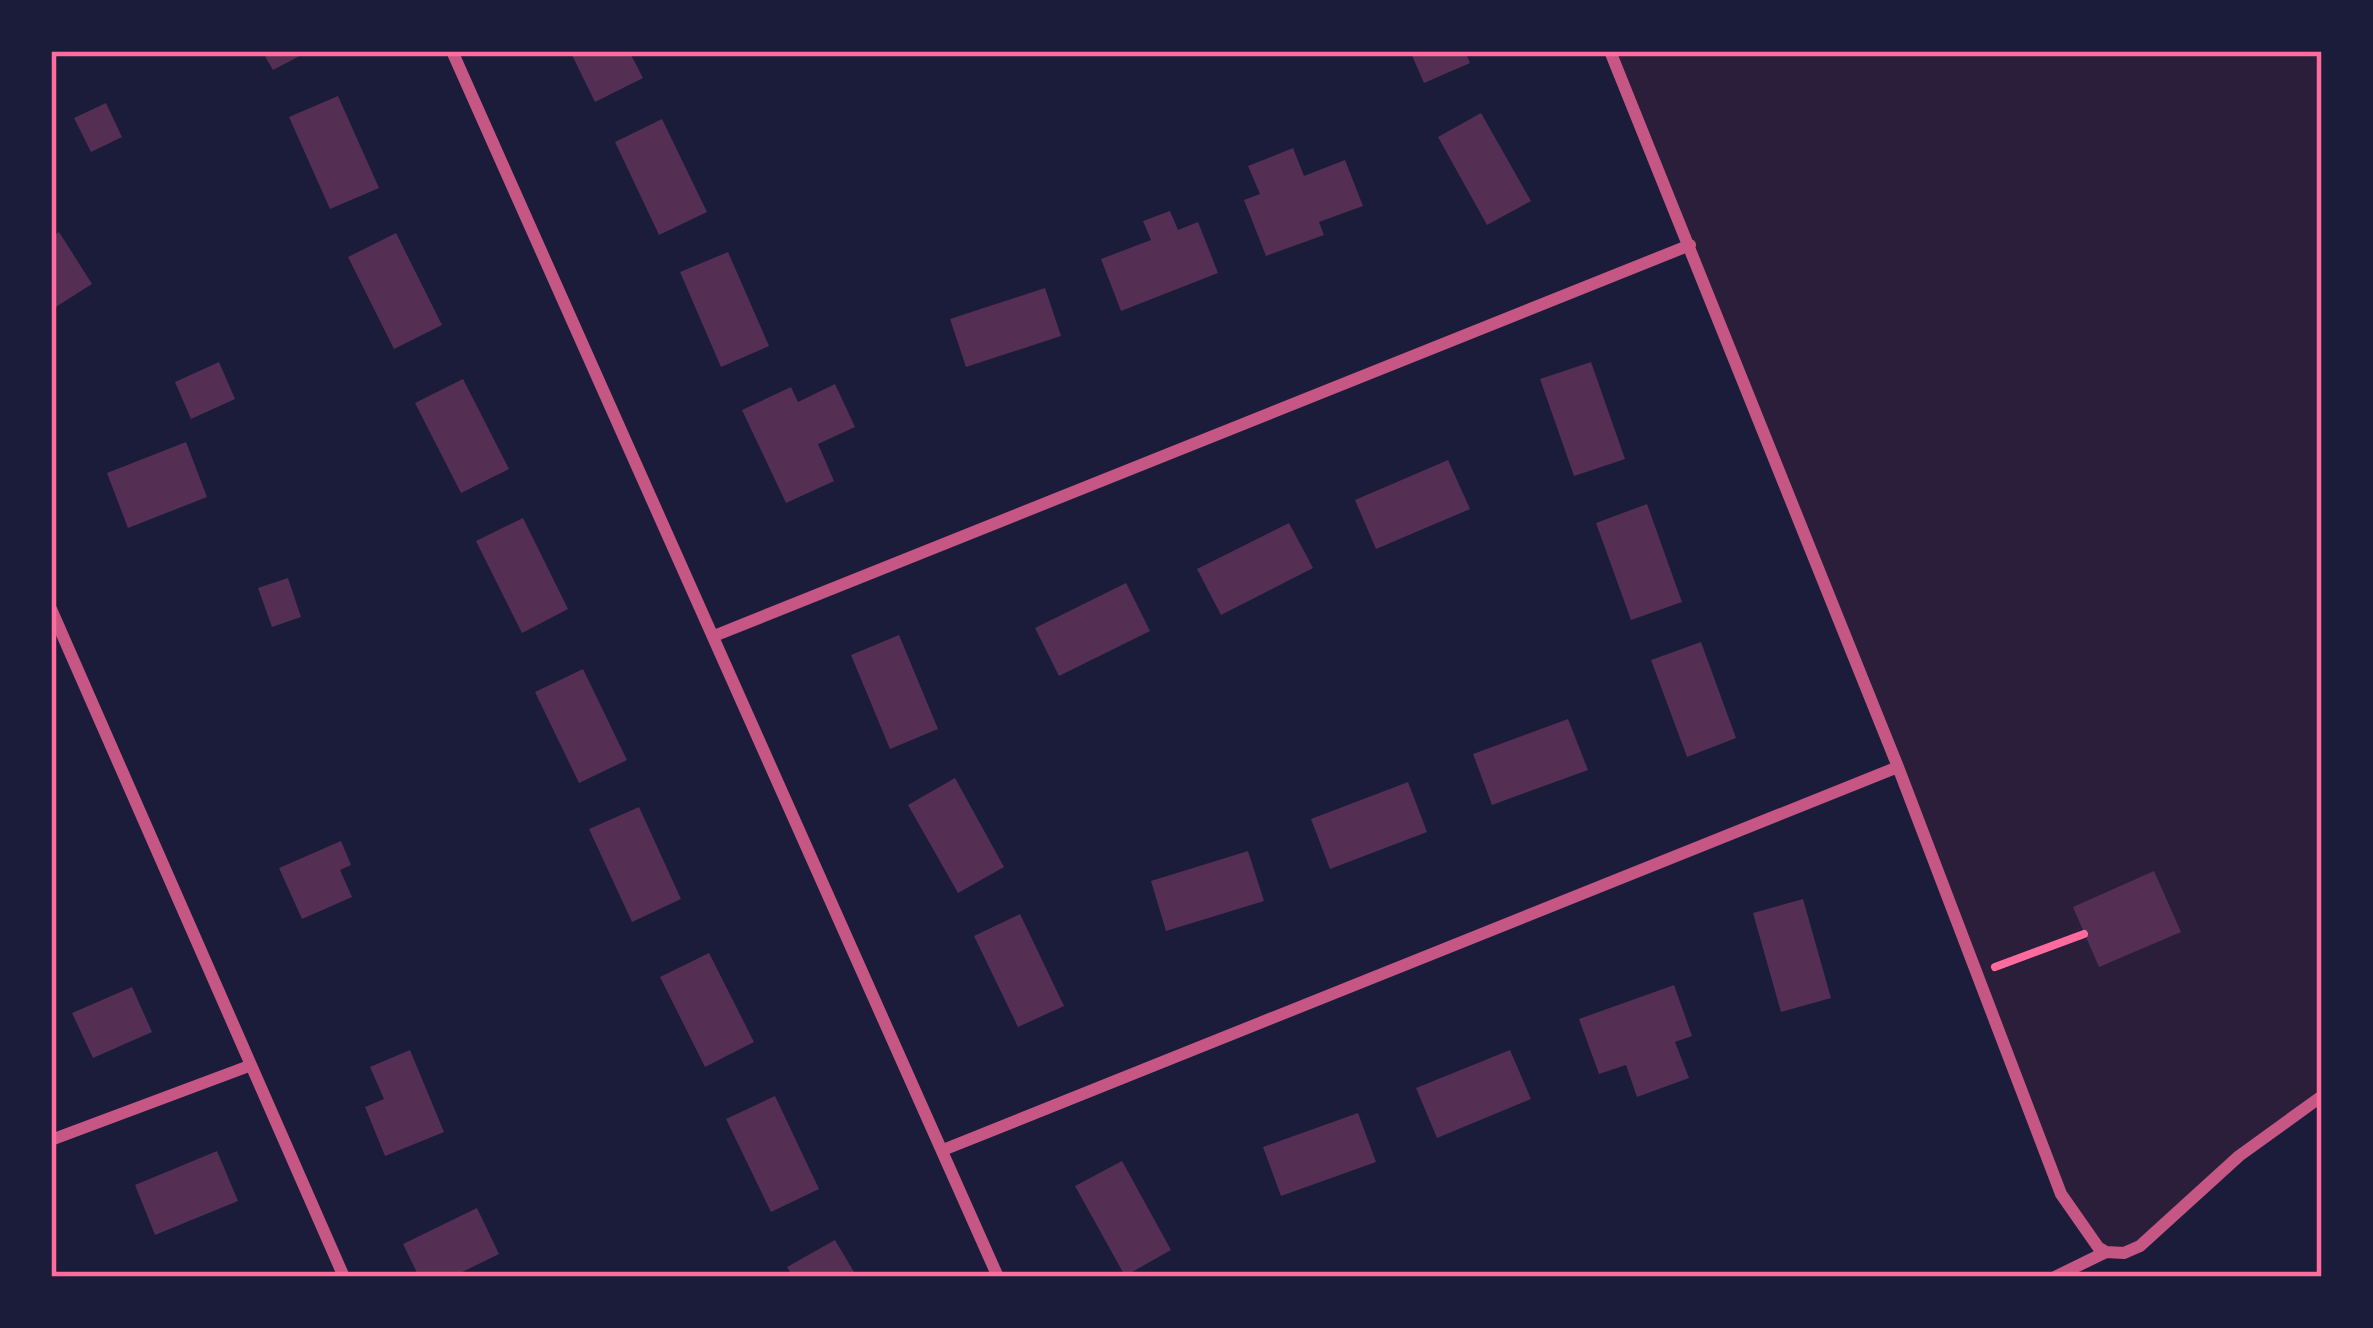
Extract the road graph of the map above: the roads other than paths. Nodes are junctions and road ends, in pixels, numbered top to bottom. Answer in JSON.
{"nodes":[{"id":1,"x":452,"y":51,"type":"edge"},
{"id":2,"x":1610,"y":51,"type":"edge"},
{"id":3,"x":1690,"y":245,"type":"junction"},
{"id":4,"x":51,"y":609,"type":"edge"},
{"id":5,"x":714,"y":636,"type":"junction"},
{"id":6,"x":1898,"y":767,"type":"junction"},
{"id":7,"x":249,"y":1066,"type":"junction"},
{"id":8,"x":2322,"y":1096,"type":"edge"},
{"id":9,"x":51,"y":1140,"type":"edge"},
{"id":10,"x":943,"y":1150,"type":"junction"},
{"id":11,"x":2106,"y":1252,"type":"junction"},
{"id":12,"x":344,"y":1277,"type":"edge"},
{"id":13,"x":998,"y":1277,"type":"edge"},
{"id":14,"x":2055,"y":1277,"type":"edge"}],
"edges":[{"from":1,"to":5,"type":"street"},
{"from":2,"to":3,"type":"street"},
{"from":3,"to":5,"type":"street"},
{"from":3,"to":6,"type":"street"},
{"from":4,"to":7,"type":"street"},
{"from":5,"to":10,"type":"street"},
{"from":6,"to":10,"type":"street"},
{"from":6,"to":11,"type":"street"},
{"from":7,"to":9,"type":"street"},
{"from":7,"to":12,"type":"street"},
{"from":8,"to":11,"type":"street"},
{"from":10,"to":13,"type":"street"},
{"from":11,"to":14,"type":"street"}]}
